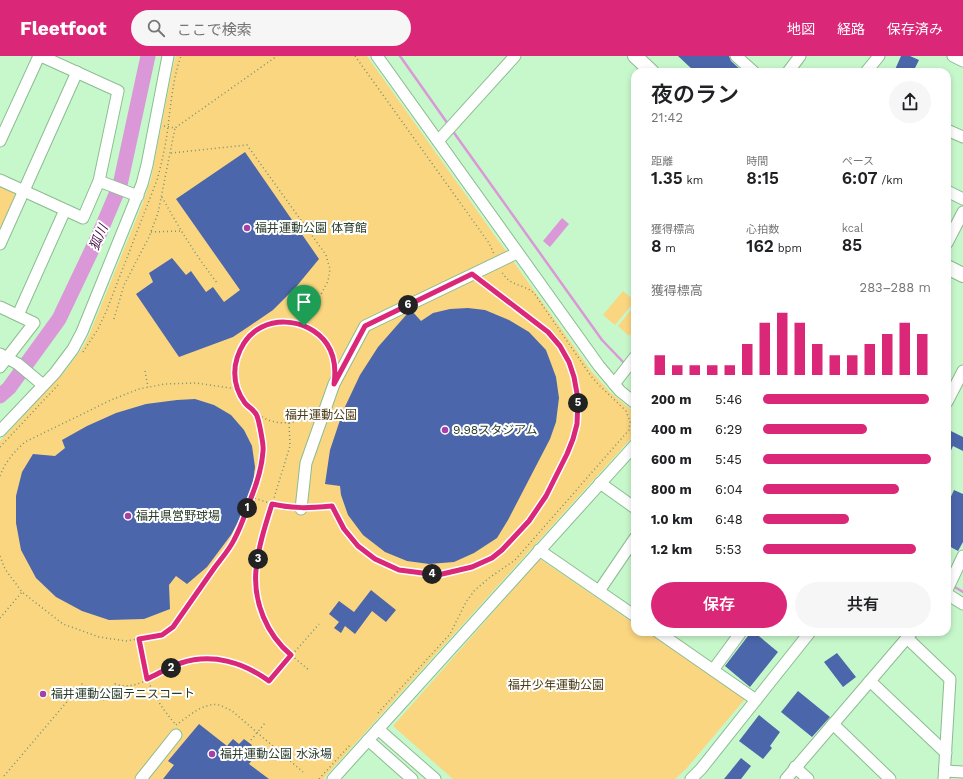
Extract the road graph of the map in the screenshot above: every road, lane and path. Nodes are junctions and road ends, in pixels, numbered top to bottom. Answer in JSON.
{"nodes":[{"id":1,"x":40,"y":56,"type":"edge"},
{"id":2,"x":168,"y":56,"type":"edge"},
{"id":3,"x":277,"y":56,"type":"edge"},
{"id":4,"x":355,"y":56,"type":"edge"},
{"id":5,"x":377,"y":56,"type":"edge"},
{"id":6,"x":516,"y":56,"type":"edge"},
{"id":7,"x":635,"y":56,"type":"edge"},
{"id":8,"x":736,"y":56,"type":"edge"},
{"id":9,"x":800,"y":56,"type":"edge"},
{"id":10,"x":879,"y":56,"type":"edge"},
{"id":11,"x":953,"y":56,"type":"edge"},
{"id":12,"x":963,"y":61,"type":"edge"},
{"id":13,"x":648,"y":68,"type":"edge"},
{"id":14,"x":750,"y":68,"type":"edge"},
{"id":15,"x":791,"y":68,"type":"edge"},
{"id":16,"x":869,"y":68,"type":"edge"},
{"id":17,"x":77,"y":72,"type":"junction"},
{"id":18,"x":155,"y":125,"type":"junction"},
{"id":19,"x":175,"y":128,"type":"junction"},
{"id":20,"x":951,"y":132,"type":"edge"},
{"id":21,"x":963,"y":137,"type":"edge"},
{"id":22,"x":0,"y":141,"type":"edge"},
{"id":23,"x":438,"y":141,"type":"junction"},
{"id":24,"x":171,"y":153,"type":"junction"},
{"id":25,"x":0,"y":180,"type":"edge"},
{"id":26,"x":103,"y":183,"type":"junction"},
{"id":27,"x":24,"y":191,"type":"junction"},
{"id":28,"x":951,"y":193,"type":"edge"},
{"id":29,"x":134,"y":195,"type":"junction"},
{"id":30,"x":162,"y":197,"type":"junction"},
{"id":31,"x":963,"y":199,"type":"edge"},
{"id":32,"x":65,"y":210,"type":"junction"},
{"id":33,"x":963,"y":212,"type":"edge"},
{"id":34,"x":180,"y":231,"type":"junction"},
{"id":35,"x":151,"y":232,"type":"junction"},
{"id":36,"x":951,"y":235,"type":"edge"},
{"id":37,"x":0,"y":244,"type":"edge"},
{"id":38,"x":517,"y":253,"type":"junction"},
{"id":39,"x":498,"y":262,"type":"junction"},
{"id":40,"x":951,"y":269,"type":"edge"},
{"id":41,"x":472,"y":274,"type":"junction"},
{"id":42,"x":963,"y":275,"type":"edge"},
{"id":43,"x":218,"y":284,"type":"dead end"},
{"id":44,"x":0,"y":307,"type":"edge"},
{"id":45,"x":18,"y":315,"type":"junction"},
{"id":46,"x":114,"y":319,"type":"dead end"},
{"id":47,"x":304,"y":326,"type":"junction"},
{"id":48,"x":4,"y":355,"type":"edge"},
{"id":49,"x":334,"y":363,"type":"dead end"},
{"id":50,"x":631,"y":364,"type":"edge"},
{"id":51,"x":0,"y":367,"type":"edge"},
{"id":52,"x":145,"y":371,"type":"dead end"},
{"id":53,"x":963,"y":371,"type":"edge"},
{"id":54,"x":40,"y":383,"type":"junction"},
{"id":55,"x":614,"y":384,"type":"junction"},
{"id":56,"x":148,"y":387,"type":"junction"},
{"id":57,"x":237,"y":389,"type":"junction"},
{"id":58,"x":951,"y":394,"type":"edge"},
{"id":59,"x":631,"y":399,"type":"edge"},
{"id":60,"x":314,"y":413,"type":"dead end"},
{"id":61,"x":257,"y":415,"type":"junction"},
{"id":62,"x":289,"y":423,"type":"junction"},
{"id":63,"x":0,"y":431,"type":"edge"},
{"id":64,"x":631,"y":449,"type":"edge"},
{"id":65,"x":0,"y":476,"type":"edge"},
{"id":66,"x":600,"y":483,"type":"junction"},
{"id":67,"x":251,"y":497,"type":"junction"},
{"id":68,"x":272,"y":504,"type":"junction"},
{"id":69,"x":631,"y":505,"type":"edge"},
{"id":70,"x":301,"y":509,"type":"junction"},
{"id":71,"x":539,"y":550,"type":"junction"},
{"id":72,"x":631,"y":552,"type":"edge"},
{"id":73,"x":963,"y":556,"type":"edge"},
{"id":74,"x":0,"y":557,"type":"edge"},
{"id":75,"x":951,"y":582,"type":"edge"},
{"id":76,"x":599,"y":591,"type":"junction"},
{"id":77,"x":951,"y":591,"type":"edge"},
{"id":78,"x":22,"y":592,"type":"junction"},
{"id":79,"x":963,"y":604,"type":"edge"},
{"id":80,"x":631,"y":613,"type":"edge"},
{"id":81,"x":0,"y":618,"type":"edge"},
{"id":82,"x":319,"y":624,"type":"dead end"},
{"id":83,"x":664,"y":636,"type":"edge"},
{"id":84,"x":738,"y":636,"type":"edge"},
{"id":85,"x":807,"y":636,"type":"edge"},
{"id":86,"x":909,"y":636,"type":"edge"},
{"id":87,"x":911,"y":636,"type":"edge"},
{"id":88,"x":139,"y":639,"type":"junction"},
{"id":89,"x":291,"y":655,"type":"junction"},
{"id":90,"x":713,"y":670,"type":"junction"},
{"id":91,"x":310,"y":671,"type":"dead end"},
{"id":92,"x":147,"y":679,"type":"junction"},
{"id":93,"x":870,"y":681,"type":"junction"},
{"id":94,"x":756,"y":700,"type":"junction"},
{"id":95,"x":378,"y":713,"type":"dead end"},
{"id":96,"x":265,"y":723,"type":"dead end"},
{"id":97,"x":833,"y":724,"type":"junction"},
{"id":98,"x":378,"y":729,"type":"junction"},
{"id":99,"x":176,"y":730,"type":"junction"},
{"id":100,"x":257,"y":733,"type":"junction"},
{"id":101,"x":251,"y":740,"type":"dead end"},
{"id":102,"x":368,"y":740,"type":"junction"},
{"id":103,"x":350,"y":745,"type":"dead end"},
{"id":104,"x":946,"y":753,"type":"junction"},
{"id":105,"x":795,"y":767,"type":"junction"},
{"id":106,"x":303,"y":772,"type":"dead end"},
{"id":107,"x":963,"y":772,"type":"edge"},
{"id":108,"x":945,"y":775,"type":"edge"},
{"id":109,"x":4,"y":776,"type":"dead end"},
{"id":110,"x":140,"y":779,"type":"edge"},
{"id":111,"x":319,"y":779,"type":"edge"},
{"id":112,"x":333,"y":779,"type":"edge"},
{"id":113,"x":412,"y":779,"type":"edge"},
{"id":114,"x":435,"y":779,"type":"edge"},
{"id":115,"x":691,"y":779,"type":"edge"},
{"id":116,"x":786,"y":779,"type":"edge"},
{"id":117,"x":808,"y":779,"type":"edge"},
{"id":118,"x":890,"y":779,"type":"edge"}],
"edges":[{"from":1,"to":17,"type":"street"},
{"from":1,"to":22,"type":"street"},
{"from":2,"to":18,"type":"street"},
{"from":3,"to":19,"type":"path"},
{"from":4,"to":39,"type":"path"},
{"from":5,"to":23,"type":"street"},
{"from":6,"to":23,"type":"street"},
{"from":7,"to":13,"type":"main road"},
{"from":8,"to":14,"type":"street"},
{"from":9,"to":15,"type":"street"},
{"from":10,"to":16,"type":"street"},
{"from":11,"to":12,"type":"street"},
{"from":17,"to":26,"type":"street"},
{"from":17,"to":27,"type":"street"},
{"from":18,"to":19,"type":"path"},
{"from":18,"to":29,"type":"street"},
{"from":19,"to":24,"type":"path"},
{"from":20,"to":21,"type":"street"},
{"from":23,"to":38,"type":"street"},
{"from":24,"to":30,"type":"path"},
{"from":24,"to":47,"type":"path"},
{"from":25,"to":27,"type":"street"},
{"from":26,"to":29,"type":"street"},
{"from":26,"to":32,"type":"street"},
{"from":27,"to":32,"type":"street"},
{"from":27,"to":37,"type":"street"},
{"from":28,"to":31,"type":"street"},
{"from":29,"to":54,"type":"street"},
{"from":30,"to":34,"type":"path"},
{"from":30,"to":35,"type":"path"},
{"from":32,"to":45,"type":"street"},
{"from":33,"to":36,"type":"street"},
{"from":34,"to":35,"type":"path"},
{"from":34,"to":43,"type":"path"},
{"from":35,"to":46,"type":"path"},
{"from":38,"to":39,"type":"street"},
{"from":38,"to":55,"type":"street"},
{"from":39,"to":41,"type":"street"},
{"from":39,"to":95,"type":"path"},
{"from":40,"to":42,"type":"main road"},
{"from":41,"to":70,"type":"street"},
{"from":41,"to":70,"type":"path"},
{"from":44,"to":45,"type":"street"},
{"from":45,"to":48,"type":"street"},
{"from":47,"to":49,"type":"path"},
{"from":47,"to":57,"type":"path"},
{"from":48,"to":51,"type":"street"},
{"from":48,"to":54,"type":"street"},
{"from":50,"to":55,"type":"street"},
{"from":52,"to":56,"type":"path"},
{"from":53,"to":58,"type":"street"},
{"from":54,"to":63,"type":"street"},
{"from":55,"to":59,"type":"street"},
{"from":56,"to":57,"type":"path"},
{"from":56,"to":65,"type":"path"},
{"from":57,"to":61,"type":"path"},
{"from":60,"to":62,"type":"path"},
{"from":61,"to":62,"type":"path"},
{"from":61,"to":67,"type":"path"},
{"from":62,"to":68,"type":"path"},
{"from":64,"to":66,"type":"street"},
{"from":66,"to":69,"type":"street"},
{"from":66,"to":71,"type":"street"},
{"from":67,"to":68,"type":"path"},
{"from":67,"to":88,"type":"path"},
{"from":68,"to":70,"type":"path"},
{"from":68,"to":89,"type":"path"},
{"from":71,"to":76,"type":"street"},
{"from":71,"to":98,"type":"street"},
{"from":72,"to":76,"type":"street"},
{"from":73,"to":75,"type":"street"},
{"from":74,"to":78,"type":"path"},
{"from":76,"to":80,"type":"street"},
{"from":77,"to":79,"type":"street"},
{"from":78,"to":81,"type":"path"},
{"from":78,"to":88,"type":"path"},
{"from":82,"to":89,"type":"path"},
{"from":83,"to":90,"type":"street"},
{"from":84,"to":90,"type":"street"},
{"from":85,"to":94,"type":"street"},
{"from":86,"to":93,"type":"street"},
{"from":87,"to":104,"type":"street"},
{"from":88,"to":92,"type":"path"},
{"from":89,"to":91,"type":"path"},
{"from":89,"to":92,"type":"path"},
{"from":90,"to":94,"type":"street"},
{"from":92,"to":99,"type":"path"},
{"from":92,"to":109,"type":"path"},
{"from":93,"to":97,"type":"street"},
{"from":93,"to":104,"type":"street"},
{"from":94,"to":115,"type":"street"},
{"from":96,"to":100,"type":"path"},
{"from":97,"to":105,"type":"street"},
{"from":97,"to":118,"type":"street"},
{"from":98,"to":102,"type":"street"},
{"from":98,"to":114,"type":"street"},
{"from":99,"to":100,"type":"path"},
{"from":99,"to":110,"type":"street"},
{"from":100,"to":101,"type":"path"},
{"from":100,"to":106,"type":"path"},
{"from":102,"to":112,"type":"street"},
{"from":102,"to":113,"type":"street"},
{"from":103,"to":111,"type":"path"},
{"from":104,"to":108,"type":"street"},
{"from":105,"to":116,"type":"street"},
{"from":105,"to":117,"type":"street"},
{"from":107,"to":108,"type":"street"}]}
